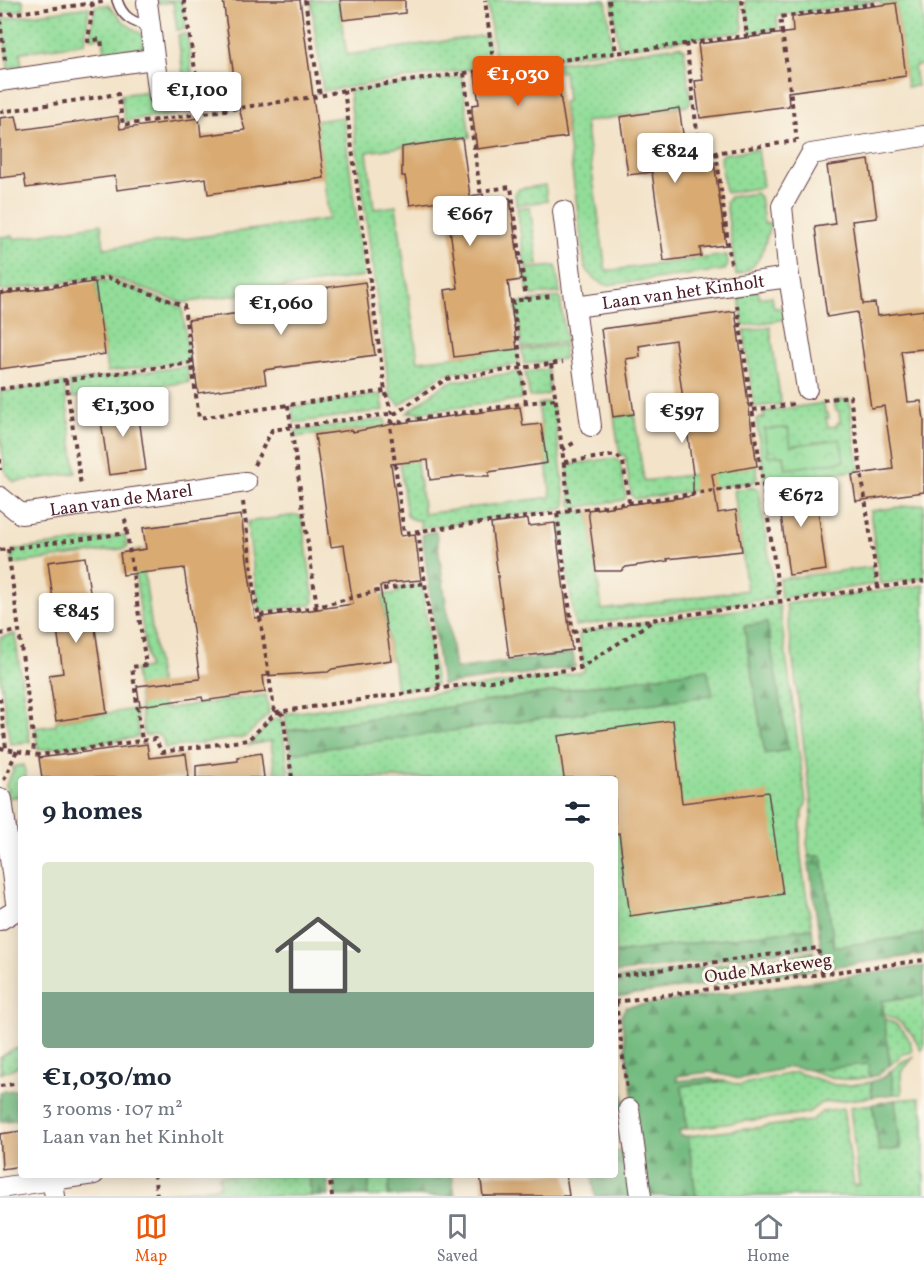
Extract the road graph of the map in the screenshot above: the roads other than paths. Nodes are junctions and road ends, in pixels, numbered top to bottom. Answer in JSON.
{"nodes":[{"id":1,"x":117,"y":0,"type":"edge"},
{"id":2,"x":147,"y":2,"type":"dead end"},
{"id":3,"x":150,"y":26,"type":"junction"},
{"id":4,"x":153,"y":59,"type":"junction"},
{"id":5,"x":4,"y":80,"type":"edge"},
{"id":6,"x":159,"y":96,"type":"dead end"},
{"id":7,"x":924,"y":136,"type":"edge"},
{"id":8,"x":563,"y":211,"type":"dead end"},
{"id":9,"x":789,"y":277,"type":"junction"},
{"id":10,"x":574,"y":300,"type":"junction"},
{"id":11,"x":807,"y":395,"type":"road end"},
{"id":12,"x":591,"y":426,"type":"dead end"},
{"id":13,"x":243,"y":482,"type":"road end"},
{"id":14,"x":0,"y":497,"type":"edge"},
{"id":15,"x":2,"y":799,"type":"road end"},
{"id":16,"x":13,"y":913,"type":"edge"},
{"id":17,"x":629,"y":1109,"type":"road end"},
{"id":18,"x":82,"y":1178,"type":"edge"},
{"id":19,"x":0,"y":1188,"type":"edge"},
{"id":20,"x":53,"y":1188,"type":"edge"},
{"id":21,"x":1,"y":1196,"type":"edge"},
{"id":22,"x":641,"y":1196,"type":"edge"}],
"edges":[{"from":1,"to":3,"type":"lane"},
{"from":2,"to":3,"type":"street"},
{"from":3,"to":4,"type":"street"},
{"from":4,"to":5,"type":"street"},
{"from":4,"to":6,"type":"street"},
{"from":7,"to":9,"type":"street","name":"Laan van het Kinholt"},
{"from":8,"to":10,"type":"street","name":"Laan van het Kinholt"},
{"from":9,"to":10,"type":"street","name":"Laan van het Kinholt"},
{"from":9,"to":11,"type":"street","name":"Laan van het Kinholt"},
{"from":10,"to":12,"type":"street","name":"Laan van het Kinholt"},
{"from":13,"to":14,"type":"street","name":"Laan van de Marel"},
{"from":15,"to":16,"type":"street"},
{"from":17,"to":22,"type":"street"},
{"from":18,"to":20,"type":"street"},
{"from":19,"to":20,"type":"street"},
{"from":19,"to":21,"type":"street"}]}
